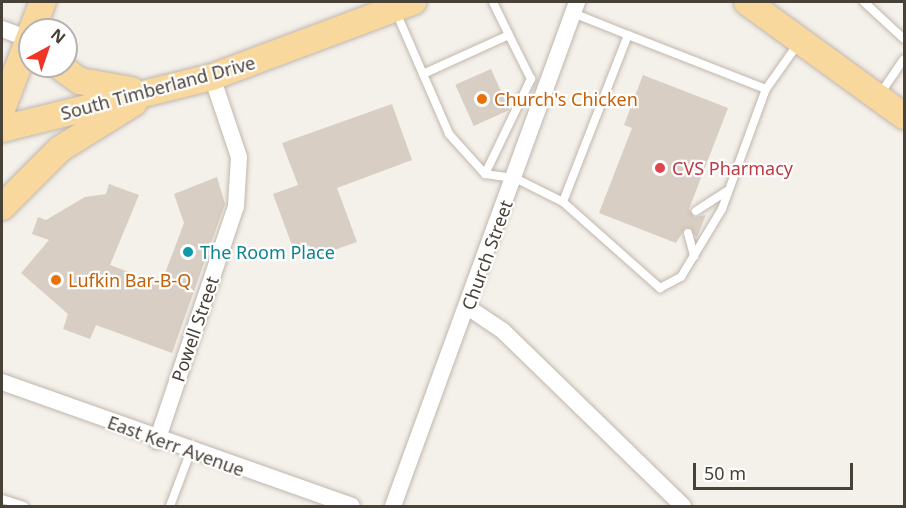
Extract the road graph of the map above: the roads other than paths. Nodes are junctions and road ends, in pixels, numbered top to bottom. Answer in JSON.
{"nodes":[{"id":1,"x":44,"y":2,"type":"edge"},
{"id":2,"x":493,"y":2,"type":"edge"},
{"id":3,"x":747,"y":2,"type":"edge"},
{"id":4,"x":864,"y":2,"type":"edge"},
{"id":5,"x":404,"y":5,"type":"edge"},
{"id":6,"x":575,"y":7,"type":"edge"},
{"id":7,"x":40,"y":18,"type":"edge"},
{"id":8,"x":2,"y":29,"type":"edge"},
{"id":9,"x":18,"y":31,"type":"edge"},
{"id":10,"x":509,"y":35,"type":"junction"},
{"id":11,"x":628,"y":35,"type":"junction"},
{"id":12,"x":904,"y":39,"type":"edge"},
{"id":13,"x":801,"y":40,"type":"junction"},
{"id":14,"x":904,"y":58,"type":"edge"},
{"id":15,"x":18,"y":73,"type":"edge"},
{"id":16,"x":423,"y":74,"type":"junction"},
{"id":17,"x":78,"y":76,"type":"edge"},
{"id":18,"x":212,"y":77,"type":"junction"},
{"id":19,"x":766,"y":89,"type":"junction"},
{"id":20,"x":152,"y":92,"type":"junction"},
{"id":21,"x":878,"y":97,"type":"junction"},
{"id":22,"x":2,"y":109,"type":"edge"},
{"id":23,"x":904,"y":116,"type":"edge"},
{"id":24,"x":2,"y":129,"type":"edge"},
{"id":25,"x":484,"y":174,"type":"junction"},
{"id":26,"x":515,"y":178,"type":"junction"},
{"id":27,"x":729,"y":190,"type":"junction"},
{"id":28,"x":563,"y":202,"type":"junction"},
{"id":29,"x":2,"y":207,"type":"edge"},
{"id":30,"x":696,"y":212,"type":"dead end"},
{"id":31,"x":688,"y":233,"type":"dead end"},
{"id":32,"x":694,"y":256,"type":"junction"},
{"id":33,"x":469,"y":308,"type":"junction"},
{"id":34,"x":2,"y":382,"type":"edge"},
{"id":35,"x":157,"y":441,"type":"junction"},
{"id":36,"x":190,"y":453,"type":"junction"},
{"id":37,"x":2,"y":499,"type":"edge"},
{"id":38,"x":24,"y":507,"type":"edge"},
{"id":39,"x":170,"y":507,"type":"edge"},
{"id":40,"x":352,"y":507,"type":"edge"},
{"id":41,"x":393,"y":507,"type":"edge"},
{"id":42,"x":683,"y":507,"type":"edge"}],
"edges":[{"from":1,"to":7,"type":"main road"},
{"from":2,"to":10,"type":"lane"},
{"from":3,"to":13,"type":"main road"},
{"from":4,"to":12,"type":"lane"},
{"from":5,"to":16,"type":"lane"},
{"from":5,"to":18,"type":"main road","name":"South Timberland Drive"},
{"from":6,"to":11,"type":"lane"},
{"from":6,"to":26,"type":"street","name":"Church Street"},
{"from":8,"to":9,"type":"street"},
{"from":10,"to":16,"type":"lane"},
{"from":10,"to":25,"type":"lane"},
{"from":11,"to":19,"type":"lane"},
{"from":11,"to":28,"type":"lane"},
{"from":13,"to":19,"type":"lane"},
{"from":13,"to":21,"type":"main road"},
{"from":14,"to":21,"type":"lane"},
{"from":15,"to":22,"type":"main road"},
{"from":16,"to":25,"type":"lane"},
{"from":17,"to":20,"type":"main road"},
{"from":18,"to":20,"type":"main road","name":"South Timberland Drive"},
{"from":18,"to":35,"type":"street","name":"Powell Street"},
{"from":19,"to":27,"type":"lane"},
{"from":20,"to":24,"type":"main road","name":"South Timberland Drive"},
{"from":20,"to":29,"type":"main road"},
{"from":21,"to":23,"type":"main road"},
{"from":25,"to":26,"type":"lane"},
{"from":26,"to":28,"type":"lane"},
{"from":26,"to":33,"type":"street","name":"Church Street"},
{"from":27,"to":30,"type":"lane"},
{"from":27,"to":32,"type":"lane"},
{"from":28,"to":32,"type":"lane"},
{"from":31,"to":32,"type":"lane"},
{"from":33,"to":41,"type":"street","name":"Church Street"},
{"from":33,"to":42,"type":"street"},
{"from":34,"to":35,"type":"street","name":"East Kerr Avenue"},
{"from":35,"to":36,"type":"street","name":"East Kerr Avenue"},
{"from":36,"to":39,"type":"lane"},
{"from":36,"to":40,"type":"street","name":"East Kerr Avenue"},
{"from":37,"to":38,"type":"lane"}]}
